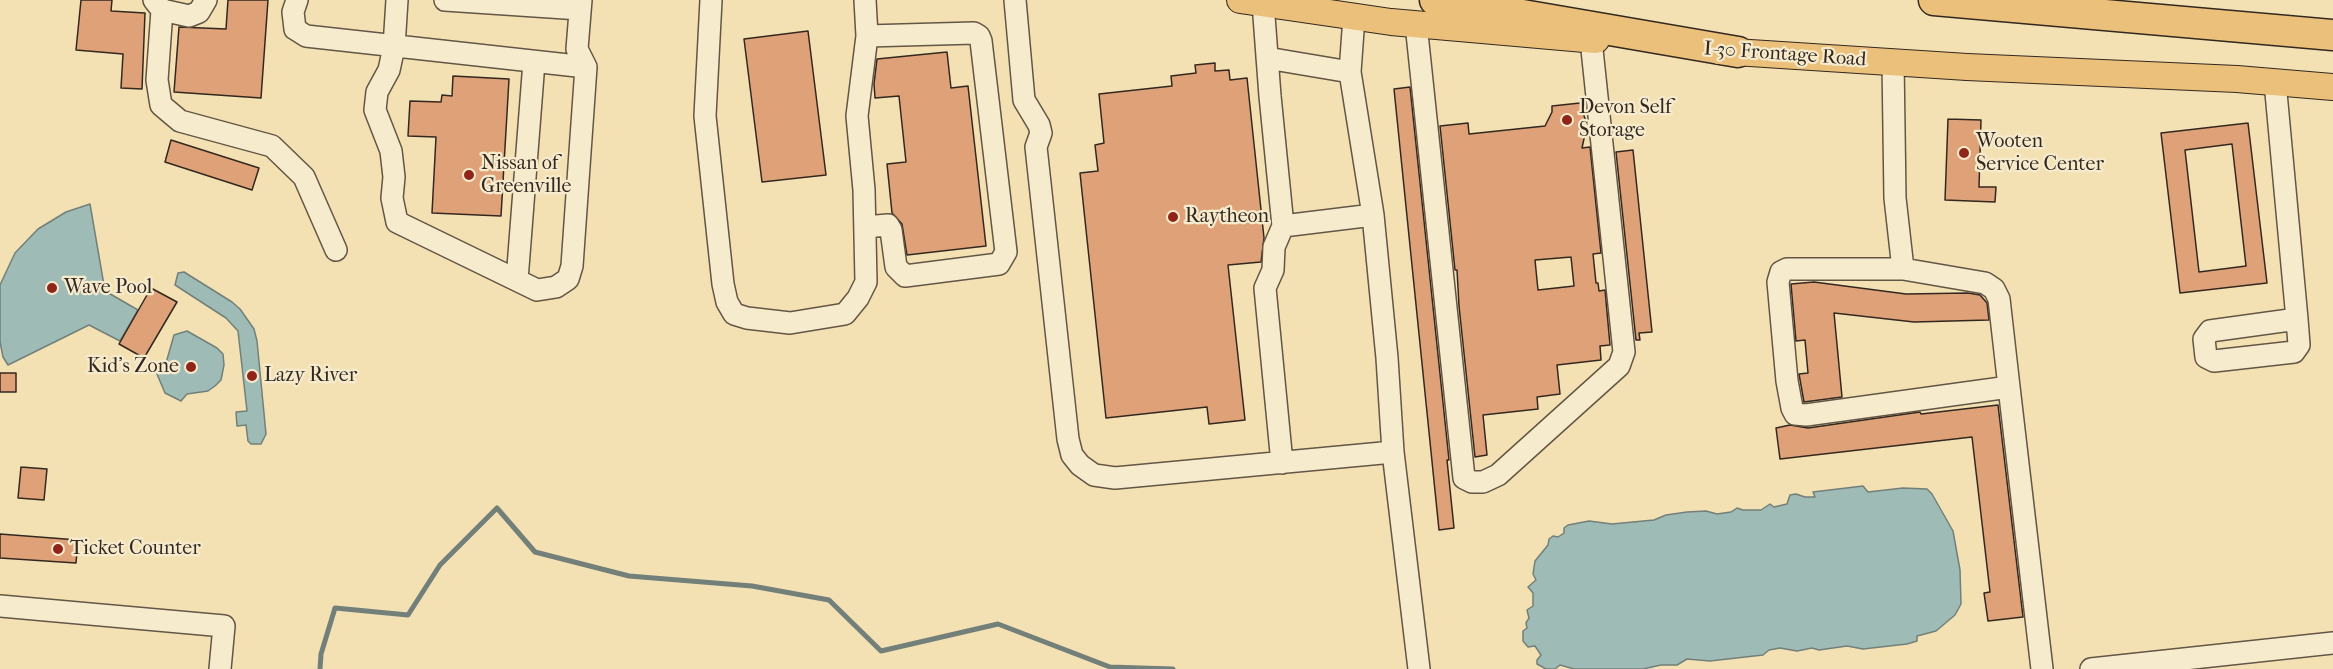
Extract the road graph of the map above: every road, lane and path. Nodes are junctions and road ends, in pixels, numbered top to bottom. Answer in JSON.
{"nodes":[{"id":1,"x":206,"y":0,"type":"edge"},
{"id":2,"x":297,"y":0,"type":"edge"},
{"id":3,"x":397,"y":0,"type":"edge"},
{"id":4,"x":445,"y":0,"type":"edge"},
{"id":5,"x":711,"y":0,"type":"edge"},
{"id":6,"x":865,"y":0,"type":"edge"},
{"id":7,"x":1015,"y":0,"type":"edge"},
{"id":8,"x":1435,"y":0,"type":"edge"},
{"id":9,"x":1934,"y":0,"type":"edge"},
{"id":10,"x":1251,"y":2,"type":"edge"},
{"id":11,"x":158,"y":5,"type":"edge"},
{"id":12,"x":580,"y":5,"type":"edge"},
{"id":13,"x":1354,"y":17,"type":"junction"},
{"id":14,"x":1416,"y":24,"type":"junction"},
{"id":15,"x":2333,"y":35,"type":"edge"},
{"id":16,"x":867,"y":36,"type":"junction"},
{"id":17,"x":1591,"y":40,"type":"junction"},
{"id":18,"x":394,"y":47,"type":"junction"},
{"id":19,"x":1738,"y":52,"type":"junction"},
{"id":20,"x":1267,"y":58,"type":"junction"},
{"id":21,"x":534,"y":62,"type":"junction"},
{"id":22,"x":1893,"y":62,"type":"junction"},
{"id":23,"x":586,"y":67,"type":"junction"},
{"id":24,"x":1350,"y":72,"type":"junction"},
{"id":25,"x":2275,"y":82,"type":"junction"},
{"id":26,"x":2333,"y":87,"type":"edge"},
{"id":27,"x":1373,"y":215,"type":"junction"},
{"id":28,"x":1283,"y":226,"type":"junction"},
{"id":29,"x":865,"y":227,"type":"junction"},
{"id":30,"x":336,"y":250,"type":"dead end"},
{"id":31,"x":1903,"y":269,"type":"junction"},
{"id":32,"x":517,"y":280,"type":"junction"},
{"id":33,"x":2297,"y":319,"type":"dead end"},
{"id":34,"x":2009,"y":387,"type":"junction"},
{"id":35,"x":1393,"y":452,"type":"junction"},
{"id":36,"x":1282,"y":463,"type":"junction"},
{"id":37,"x":0,"y":606,"type":"edge"},
{"id":38,"x":2333,"y":643,"type":"edge"},
{"id":39,"x":220,"y":669,"type":"edge"},
{"id":40,"x":1419,"y":669,"type":"edge"},
{"id":41,"x":2042,"y":669,"type":"edge"},
{"id":42,"x":2091,"y":669,"type":"edge"}],
"edges":[{"from":1,"to":11,"type":"street"},
{"from":2,"to":18,"type":"street"},
{"from":3,"to":18,"type":"street"},
{"from":4,"to":12,"type":"street"},
{"from":5,"to":29,"type":"street"},
{"from":6,"to":16,"type":"street"},
{"from":7,"to":36,"type":"street"},
{"from":8,"to":19,"type":"highway"},
{"from":9,"to":15,"type":"highway"},
{"from":10,"to":13,"type":"main road","name":"I-30 Frontage Road"},
{"from":10,"to":20,"type":"street"},
{"from":11,"to":30,"type":"street"},
{"from":12,"to":23,"type":"street"},
{"from":13,"to":14,"type":"main road","name":"I-30 Frontage Road"},
{"from":13,"to":24,"type":"street"},
{"from":14,"to":17,"type":"main road","name":"I-30 Frontage Road"},
{"from":14,"to":17,"type":"street"},
{"from":16,"to":29,"type":"street"},
{"from":16,"to":29,"type":"street"},
{"from":17,"to":19,"type":"main road","name":"I-30 Frontage Road"},
{"from":18,"to":21,"type":"street"},
{"from":18,"to":32,"type":"street"},
{"from":19,"to":22,"type":"main road","name":"I-30 Frontage Road"},
{"from":20,"to":24,"type":"street"},
{"from":20,"to":28,"type":"street"},
{"from":21,"to":23,"type":"street"},
{"from":21,"to":32,"type":"street"},
{"from":22,"to":25,"type":"main road","name":"I-30 Frontage Road"},
{"from":22,"to":31,"type":"street"},
{"from":23,"to":32,"type":"street"},
{"from":24,"to":27,"type":"street"},
{"from":25,"to":26,"type":"main road","name":"I-30 Frontage Road"},
{"from":25,"to":33,"type":"street"},
{"from":27,"to":28,"type":"street"},
{"from":27,"to":35,"type":"street"},
{"from":28,"to":36,"type":"street"},
{"from":31,"to":34,"type":"street"},
{"from":31,"to":34,"type":"street"},
{"from":34,"to":41,"type":"street"},
{"from":35,"to":36,"type":"street"},
{"from":35,"to":40,"type":"street"},
{"from":37,"to":39,"type":"street"},
{"from":38,"to":42,"type":"street"}]}
